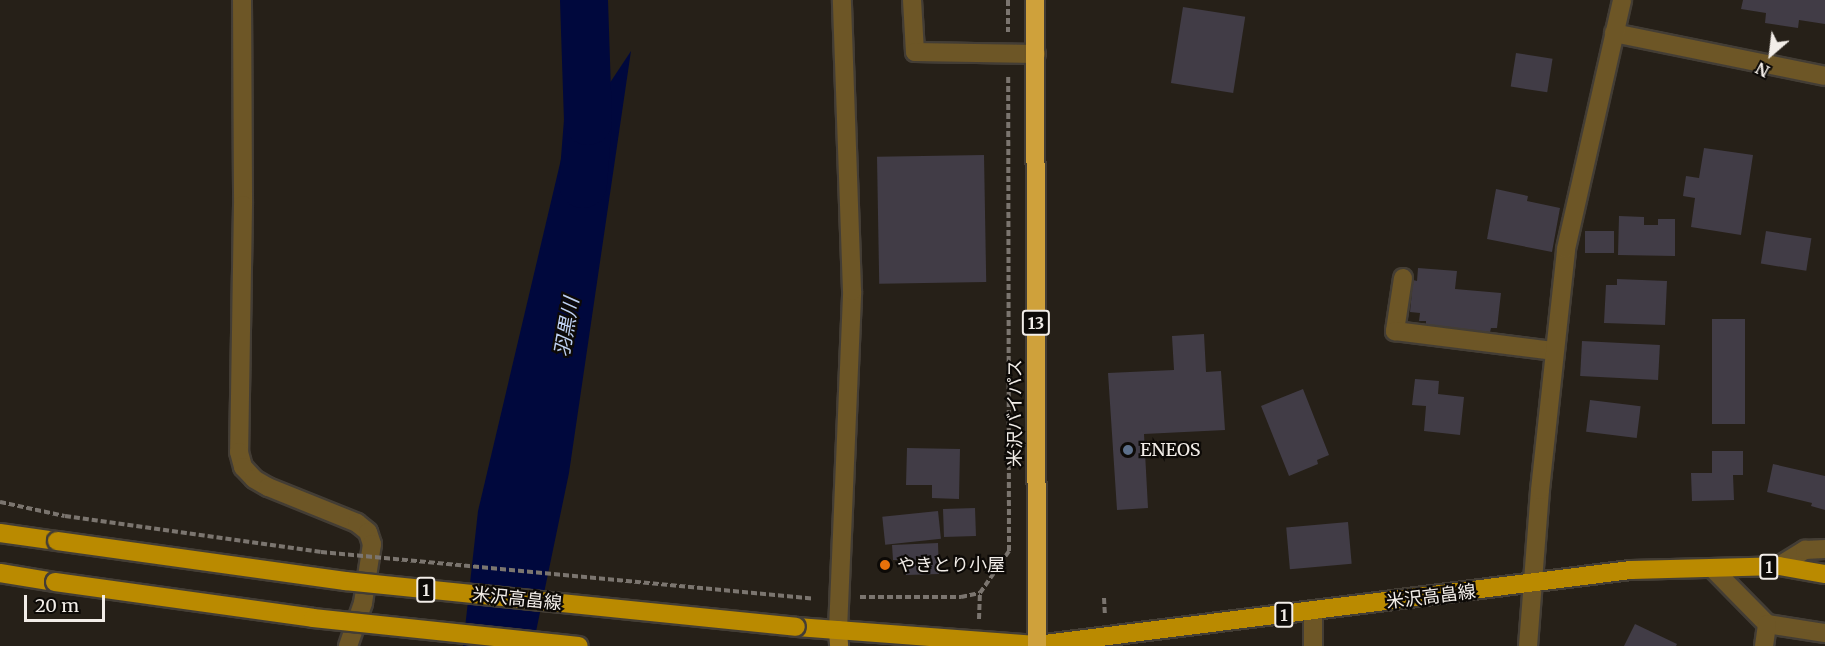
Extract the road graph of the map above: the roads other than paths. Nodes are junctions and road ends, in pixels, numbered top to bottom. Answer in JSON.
{"nodes":[{"id":1,"x":242,"y":0,"type":"edge"},
{"id":2,"x":842,"y":0,"type":"edge"},
{"id":3,"x":912,"y":0,"type":"edge"},
{"id":4,"x":1035,"y":0,"type":"edge"},
{"id":5,"x":1622,"y":0,"type":"edge"},
{"id":6,"x":1614,"y":33,"type":"junction"},
{"id":7,"x":1036,"y":54,"type":"junction"},
{"id":8,"x":1825,"y":76,"type":"edge"},
{"id":9,"x":1402,"y":278,"type":"dead end"},
{"id":10,"x":1553,"y":351,"type":"junction"},
{"id":11,"x":0,"y":533,"type":"edge"},
{"id":12,"x":1825,"y":549,"type":"edge"},
{"id":13,"x":1779,"y":566,"type":"junction"},
{"id":14,"x":1713,"y":569,"type":"junction"},
{"id":15,"x":0,"y":573,"type":"edge"},
{"id":16,"x":1825,"y":574,"type":"edge"},
{"id":17,"x":1531,"y":584,"type":"junction"},
{"id":18,"x":1312,"y":611,"type":"junction"},
{"id":19,"x":1767,"y":624,"type":"junction"},
{"id":20,"x":1825,"y":633,"type":"edge"},
{"id":21,"x":839,"y":638,"type":"edge"},
{"id":22,"x":348,"y":646,"type":"edge"},
{"id":23,"x":579,"y":646,"type":"edge"},
{"id":24,"x":1037,"y":646,"type":"edge"},
{"id":25,"x":1313,"y":646,"type":"edge"},
{"id":26,"x":1528,"y":646,"type":"edge"},
{"id":27,"x":1764,"y":646,"type":"edge"}],
"edges":[{"from":1,"to":22,"type":"street"},
{"from":2,"to":21,"type":"street"},
{"from":3,"to":7,"type":"street"},
{"from":4,"to":7,"type":"highway","name":"米沢バイパス","number":"13"},
{"from":5,"to":6,"type":"street"},
{"from":6,"to":8,"type":"street"},
{"from":6,"to":10,"type":"street"},
{"from":7,"to":24,"type":"highway","name":"米沢バイパス","number":"13"},
{"from":9,"to":10,"type":"street"},
{"from":10,"to":17,"type":"street"},
{"from":11,"to":21,"type":"main road","name":"米沢高畠線","number":"1","bridge":true},
{"from":12,"to":13,"type":"street"},
{"from":13,"to":14,"type":"main road","name":"米沢高畠線","number":"1"},
{"from":13,"to":16,"type":"main road","name":"米沢高畠線","number":"1"},
{"from":14,"to":17,"type":"main road","name":"米沢高畠線","number":"1"},
{"from":14,"to":19,"type":"street"},
{"from":15,"to":23,"type":"main road","number":"1","bridge":true},
{"from":17,"to":18,"type":"main road","name":"米沢高畠線","number":"1"},
{"from":17,"to":26,"type":"street"},
{"from":18,"to":24,"type":"main road","name":"米沢高畠線","number":"1"},
{"from":18,"to":25,"type":"street"},
{"from":19,"to":20,"type":"street"},
{"from":19,"to":27,"type":"street"},
{"from":21,"to":24,"type":"main road","name":"米沢高畠線","number":"1"}]}
